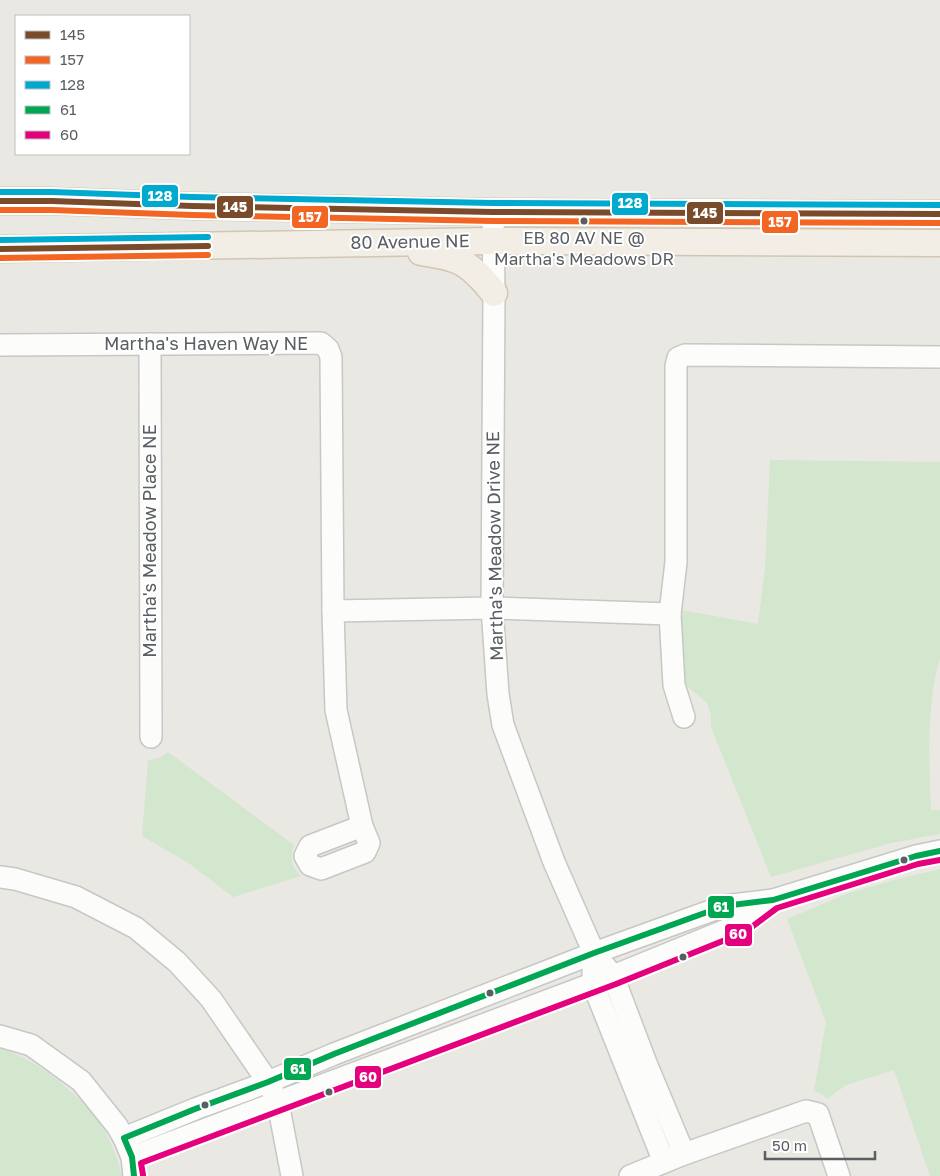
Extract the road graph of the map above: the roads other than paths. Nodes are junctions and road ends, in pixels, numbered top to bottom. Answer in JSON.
{"nodes":[{"id":1,"x":0,"y":201,"type":"edge"},
{"id":2,"x":493,"y":212,"type":"junction"},
{"id":3,"x":940,"y":214,"type":"edge"},
{"id":4,"x":493,"y":241,"type":"junction"},
{"id":5,"x":369,"y":243,"type":"junction"},
{"id":6,"x":940,"y":243,"type":"edge"},
{"id":7,"x":0,"y":249,"type":"edge"},
{"id":8,"x":494,"y":293,"type":"junction"},
{"id":9,"x":150,"y":344,"type":"junction"},
{"id":10,"x":0,"y":345,"type":"edge"},
{"id":11,"x":940,"y":357,"type":"edge"},
{"id":12,"x":492,"y":608,"type":"junction"},
{"id":13,"x":333,"y":610,"type":"junction"},
{"id":14,"x":670,"y":614,"type":"junction"},
{"id":15,"x":684,"y":717,"type":"dead end"},
{"id":16,"x":150,"y":738,"type":"dead end"},
{"id":17,"x":362,"y":826,"type":"dead end"},
{"id":18,"x":940,"y":851,"type":"edge"},
{"id":19,"x":0,"y":877,"type":"edge"},
{"id":20,"x":773,"y":900,"type":"junction"},
{"id":21,"x":594,"y":953,"type":"junction"},
{"id":22,"x":613,"y":976,"type":"junction"},
{"id":23,"x":593,"y":984,"type":"junction"},
{"id":24,"x":0,"y":1036,"type":"edge"},
{"id":25,"x":268,"y":1082,"type":"junction"},
{"id":26,"x":278,"y":1103,"type":"junction"},
{"id":27,"x":684,"y":1154,"type":"junction"},
{"id":28,"x":130,"y":1157,"type":"edge"},
{"id":29,"x":664,"y":1162,"type":"junction"},
{"id":30,"x":292,"y":1176,"type":"edge"},
{"id":31,"x":630,"y":1176,"type":"edge"},
{"id":32,"x":839,"y":1176,"type":"edge"}],
"edges":[{"from":1,"to":2,"type":"main road","name":"80 Avenue NE"},
{"from":2,"to":3,"type":"main road","name":"80 Avenue NE"},
{"from":2,"to":4,"type":"street","name":"Martha's Meadow Drive NE"},
{"from":4,"to":5,"type":"main road","name":"80 Avenue NE"},
{"from":4,"to":6,"type":"main road","name":"80 Avenue NE"},
{"from":4,"to":8,"type":"street","name":"Martha's Meadow Drive NE"},
{"from":5,"to":7,"type":"main road","name":"80 Avenue NE"},
{"from":5,"to":8,"type":"main road"},
{"from":8,"to":12,"type":"street","name":"Martha's Meadow Drive NE"},
{"from":9,"to":10,"type":"street","name":"Martha's Haven Way NE"},
{"from":9,"to":13,"type":"street","name":"Martha's Haven Way NE"},
{"from":9,"to":16,"type":"street","name":"Martha's Meadow Place NE"},
{"from":11,"to":14,"type":"street"},
{"from":12,"to":13,"type":"street"},
{"from":12,"to":14,"type":"street"},
{"from":12,"to":21,"type":"street","name":"Martha's Meadow Drive NE"},
{"from":13,"to":17,"type":"street","name":"Martha's Haven Way NE"},
{"from":14,"to":15,"type":"street"},
{"from":18,"to":20,"type":"street"},
{"from":19,"to":25,"type":"street"},
{"from":20,"to":21,"type":"street"},
{"from":20,"to":22,"type":"street"},
{"from":21,"to":22,"type":"street"},
{"from":21,"to":23,"type":"street"},
{"from":21,"to":25,"type":"street"},
{"from":22,"to":23,"type":"street"},
{"from":22,"to":27,"type":"street"},
{"from":23,"to":26,"type":"street"},
{"from":23,"to":29,"type":"street"},
{"from":24,"to":28,"type":"street"},
{"from":25,"to":26,"type":"street"},
{"from":25,"to":28,"type":"street"},
{"from":26,"to":28,"type":"street"},
{"from":26,"to":30,"type":"street"},
{"from":27,"to":29,"type":"street"},
{"from":27,"to":32,"type":"street"},
{"from":29,"to":31,"type":"street"}]}
